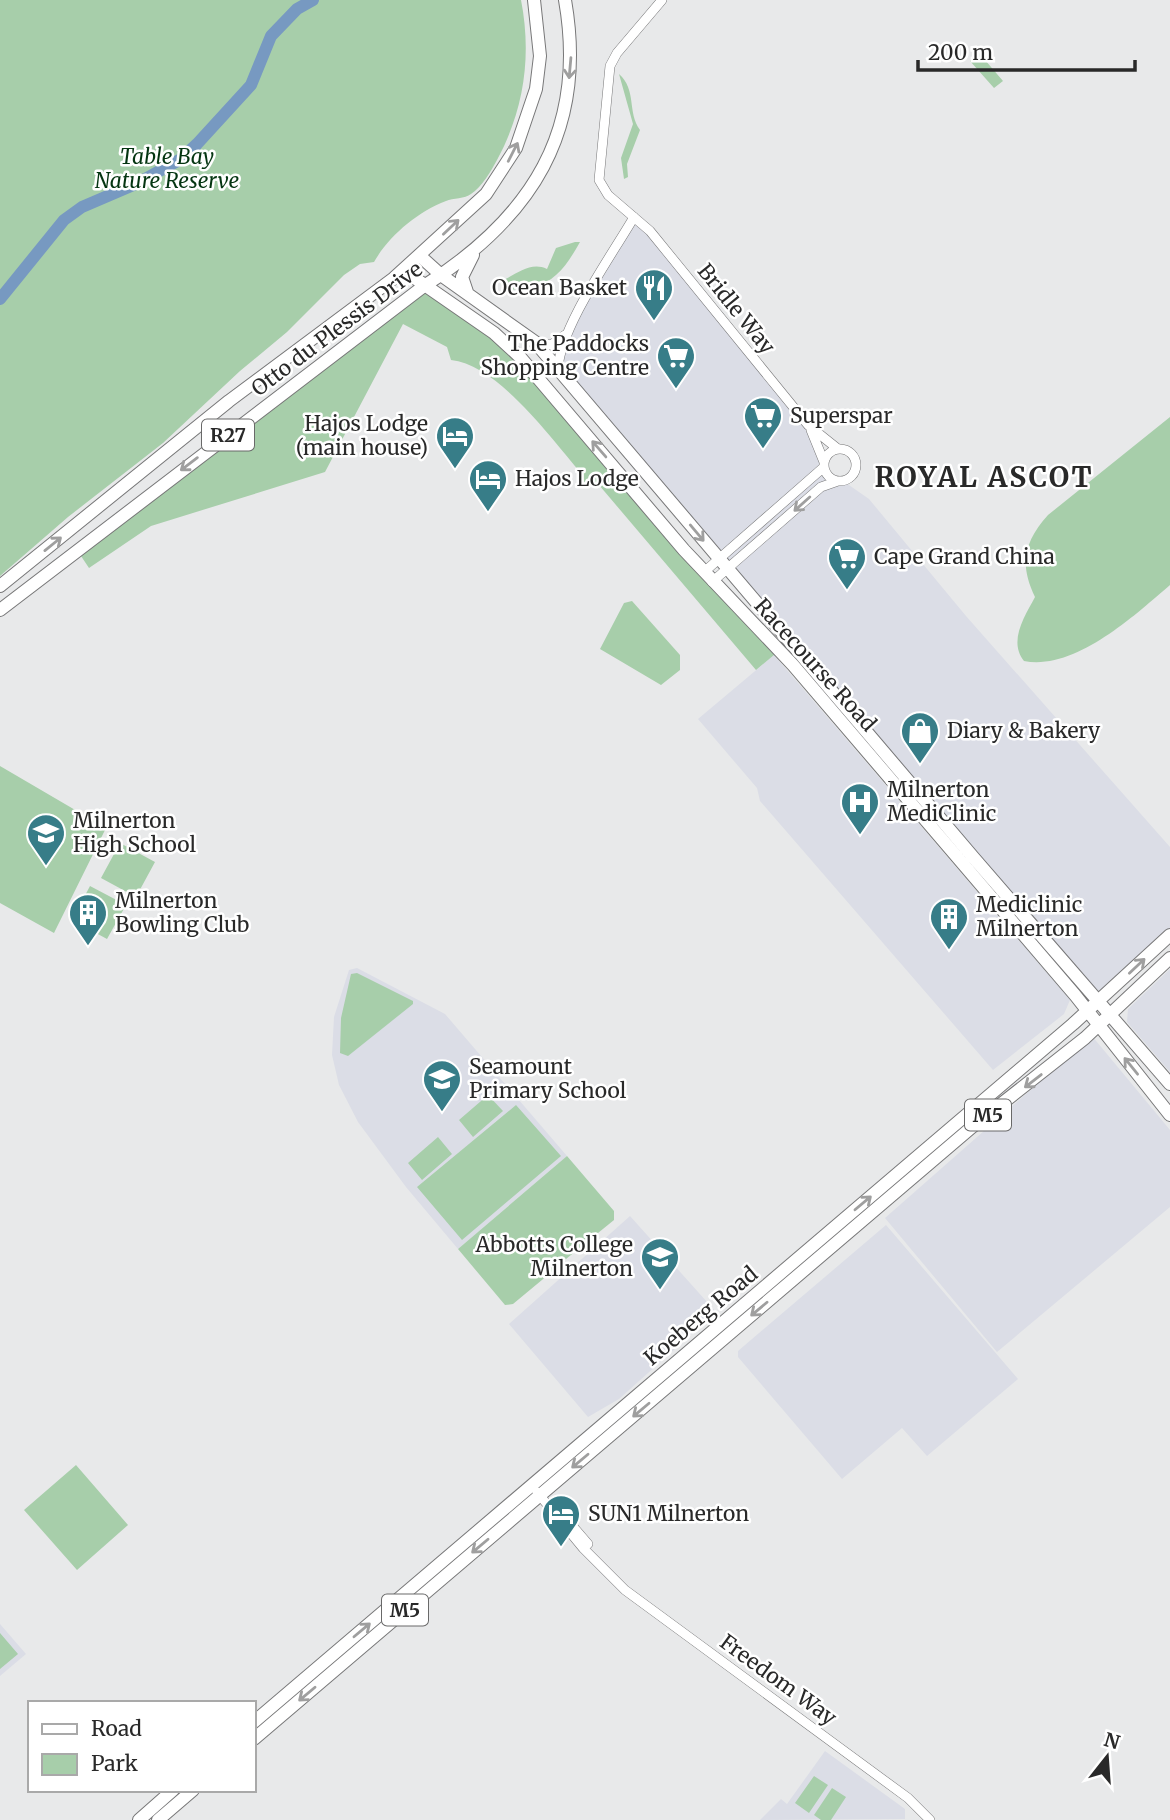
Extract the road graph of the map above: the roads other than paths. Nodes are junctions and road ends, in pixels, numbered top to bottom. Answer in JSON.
{"nodes":[{"id":1,"x":534,"y":0,"type":"edge"},
{"id":2,"x":565,"y":0,"type":"edge"},
{"id":3,"x":662,"y":0,"type":"edge"},
{"id":4,"x":634,"y":218,"type":"junction"},
{"id":5,"x":480,"y":247,"type":"junction"},
{"id":6,"x":420,"y":256,"type":"junction"},
{"id":7,"x":403,"y":270,"type":"junction"},
{"id":8,"x":441,"y":275,"type":"junction"},
{"id":9,"x":424,"y":286,"type":"junction"},
{"id":10,"x":468,"y":293,"type":"junction"},
{"id":11,"x":570,"y":329,"type":"junction"},
{"id":12,"x":535,"y":342,"type":"junction"},
{"id":13,"x":558,"y":369,"type":"junction"},
{"id":14,"x":808,"y":425,"type":"junction"},
{"id":15,"x":838,"y":449,"type":"junction"},
{"id":16,"x":824,"y":465,"type":"junction"},
{"id":17,"x":838,"y":481,"type":"junction"},
{"id":18,"x":725,"y":564,"type":"junction"},
{"id":19,"x":708,"y":577,"type":"junction"},
{"id":20,"x":0,"y":586,"type":"edge"},
{"id":21,"x":0,"y":610,"type":"edge"},
{"id":22,"x":1170,"y":935,"type":"edge"},
{"id":23,"x":1170,"y":958,"type":"edge"},
{"id":24,"x":1099,"y":1000,"type":"junction"},
{"id":25,"x":1087,"y":1011,"type":"junction"},
{"id":26,"x":1111,"y":1014,"type":"junction"},
{"id":27,"x":1098,"y":1026,"type":"junction"},
{"id":28,"x":1170,"y":1084,"type":"edge"},
{"id":29,"x":1170,"y":1115,"type":"edge"},
{"id":30,"x":537,"y":1489,"type":"junction"},
{"id":31,"x":256,"y":1720,"type":"edge"},
{"id":32,"x":256,"y":1737,"type":"edge"},
{"id":33,"x":171,"y":1792,"type":"edge"},
{"id":34,"x":191,"y":1792,"type":"edge"},
{"id":35,"x":139,"y":1820,"type":"edge"},
{"id":36,"x":158,"y":1820,"type":"edge"},
{"id":37,"x":930,"y":1820,"type":"edge"}],
"edges":[{"from":6,"to":1,"type":"main road","name":"Otto du Plessis Drive","number":"R27","one_way":true},
{"from":2,"to":5,"type":"main road","name":"Otto du Plessis Drive","number":"R27","one_way":true},
{"from":3,"to":4,"type":"street","name":"Bridle Way"},
{"from":4,"to":11,"type":"street"},
{"from":4,"to":14,"type":"street","name":"Bridle Way"},
{"from":5,"to":8,"type":"main road","name":"Otto du Plessis Drive","number":"R27"},
{"from":5,"to":10,"type":"main road"},
{"from":6,"to":7,"type":"main road","name":"Otto du Plessis Drive","number":"R27"},
{"from":6,"to":8,"type":"main road","name":"Racecourse Road"},
{"from":7,"to":9,"type":"main road","name":"Racecourse Road"},
{"from":20,"to":7,"type":"main road","name":"Otto du Plessis Drive","number":"R27","one_way":true},
{"from":8,"to":9,"type":"main road","name":"Otto du Plessis Drive","number":"R27"},
{"from":8,"to":10,"type":"main road","name":"Racecourse Road"},
{"from":19,"to":9,"type":"main road","name":"Racecourse Road","one_way":true},
{"from":9,"to":21,"type":"main road","name":"Otto du Plessis Drive","number":"R27","one_way":true},
{"from":10,"to":12,"type":"main road","name":"Racecourse Road"},
{"from":11,"to":12,"type":"street"},
{"from":11,"to":13,"type":"street"},
{"from":12,"to":13,"type":"main road","name":"Racecourse Road"},
{"from":13,"to":18,"type":"main road","name":"Racecourse Road","one_way":true},
{"from":14,"to":15,"type":"street","name":"Bridle Way"},
{"from":14,"to":16,"type":"street","name":"Bridle Way"},
{"from":15,"to":16,"type":"street"},
{"from":15,"to":17,"type":"street"},
{"from":16,"to":17,"type":"street"},
{"from":16,"to":18,"type":"street"},
{"from":17,"to":18,"type":"street","one_way":true},
{"from":18,"to":19,"type":"street"},
{"from":18,"to":24,"type":"main road","name":"Racecourse Road"},
{"from":19,"to":25,"type":"main road","name":"Racecourse Road"},
{"from":24,"to":22,"type":"main road","name":"Koeberg Road","number":"M5","one_way":true},
{"from":23,"to":26,"type":"main road","name":"Koeberg Road","number":"M5"},
{"from":24,"to":25,"type":"main road","name":"Koeberg Road","number":"M5"},
{"from":24,"to":26,"type":"main road","name":"Racecourse Road"},
{"from":25,"to":27,"type":"main road","name":"Racecourse Road"},
{"from":30,"to":25,"type":"main road","name":"Koeberg Road","number":"M5","one_way":true},
{"from":26,"to":27,"type":"main road","name":"Koeberg Road","number":"M5"},
{"from":26,"to":28,"type":"main road","name":"Racecourse Road"},
{"from":29,"to":27,"type":"main road","name":"Racecourse Road","one_way":true},
{"from":27,"to":30,"type":"main road","name":"Koeberg Road","number":"M5","one_way":true},
{"from":31,"to":30,"type":"main road","name":"Koeberg Road","number":"M5","one_way":true},
{"from":30,"to":32,"type":"main road","name":"Koeberg Road","number":"M5","one_way":true},
{"from":30,"to":37,"type":"street","name":"Freedom Way"},
{"from":33,"to":35,"type":"main road"},
{"from":34,"to":36,"type":"main road"}]}
